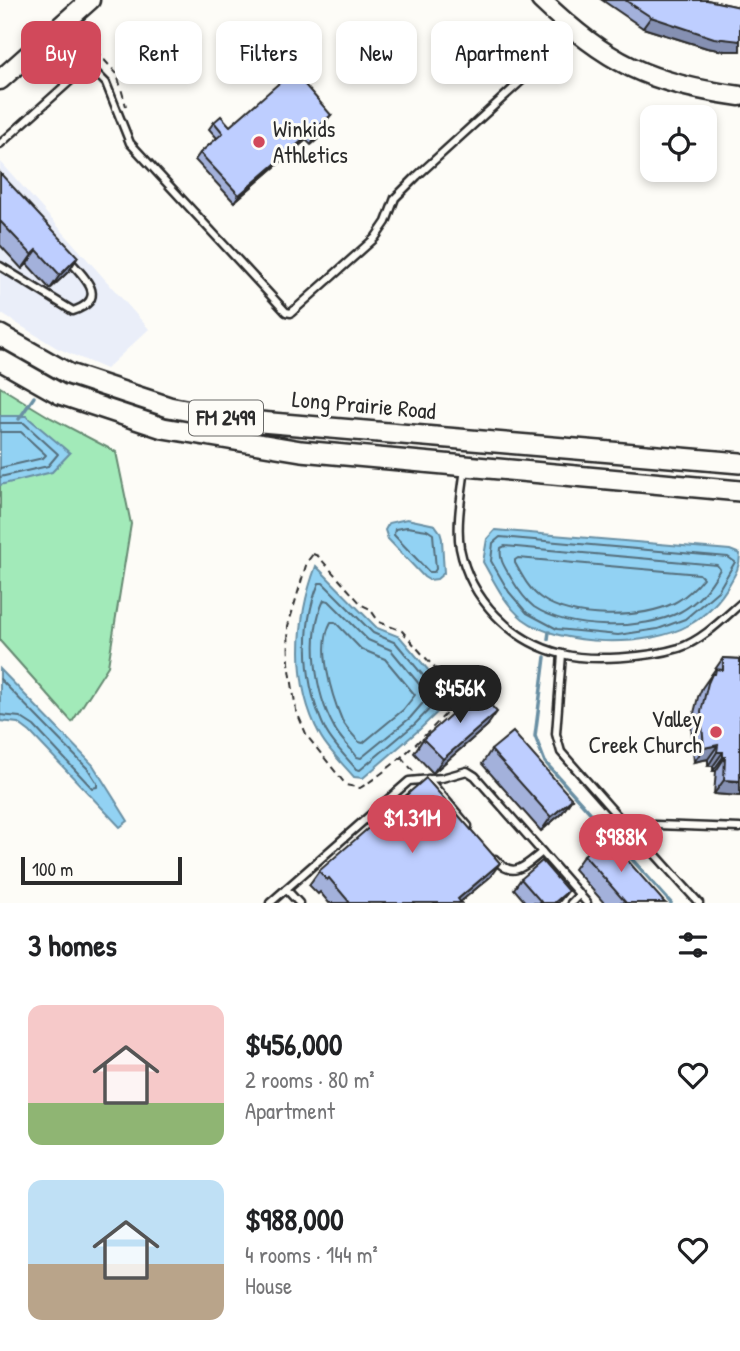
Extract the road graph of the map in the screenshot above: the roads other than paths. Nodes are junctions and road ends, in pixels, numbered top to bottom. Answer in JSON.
{"nodes":[{"id":1,"x":90,"y":0,"type":"edge"},
{"id":2,"x":541,"y":0,"type":"edge"},
{"id":3,"x":66,"y":21,"type":"edge"},
{"id":4,"x":575,"y":32,"type":"junction"},
{"id":5,"x":21,"y":61,"type":"edge"},
{"id":6,"x":101,"y":78,"type":"edge"},
{"id":7,"x":0,"y":80,"type":"edge"},
{"id":8,"x":67,"y":84,"type":"edge"},
{"id":9,"x":740,"y":96,"type":"edge"},
{"id":10,"x":0,"y":144,"type":"edge"},
{"id":11,"x":61,"y":250,"type":"edge"},
{"id":12,"x":0,"y":266,"type":"edge"},
{"id":13,"x":0,"y":335,"type":"edge"},
{"id":14,"x":0,"y":360,"type":"edge"},
{"id":15,"x":469,"y":438,"type":"junction"},
{"id":16,"x":740,"y":463,"type":"edge"},
{"id":17,"x":465,"y":466,"type":"junction"},
{"id":18,"x":740,"y":491,"type":"edge"},
{"id":19,"x":740,"y":604,"type":"edge"},
{"id":20,"x":562,"y":654,"type":"junction"},
{"id":21,"x":425,"y":780,"type":"junction"},
{"id":22,"x":628,"y":824,"type":"junction"},
{"id":23,"x":470,"y":828,"type":"edge"},
{"id":24,"x":740,"y":828,"type":"edge"},
{"id":25,"x":486,"y":848,"type":"edge"},
{"id":26,"x":542,"y":852,"type":"junction"},
{"id":27,"x":286,"y":889,"type":"junction"},
{"id":28,"x":580,"y":894,"type":"junction"},
{"id":29,"x":270,"y":903,"type":"edge"},
{"id":30,"x":299,"y":903,"type":"edge"},
{"id":31,"x":571,"y":903,"type":"edge"},
{"id":32,"x":587,"y":903,"type":"edge"},
{"id":33,"x":699,"y":903,"type":"edge"}],
"edges":[{"from":1,"to":3,"type":"street"},
{"from":2,"to":4,"type":"street"},
{"from":4,"to":6,"type":"lane"},
{"from":4,"to":9,"type":"street"},
{"from":5,"to":7,"type":"street"},
{"from":8,"to":10,"type":"lane"},
{"from":11,"to":12,"type":"lane"},
{"from":13,"to":15,"type":"main road","name":"Long Prairie Road","number":"FM 2499"},
{"from":14,"to":17,"type":"main road","number":"FM 2499"},
{"from":15,"to":16,"type":"main road","name":"Long Prairie Road","number":"FM 2499"},
{"from":15,"to":17,"type":"main road"},
{"from":17,"to":18,"type":"main road","number":"FM 2499"},
{"from":17,"to":20,"type":"lane"},
{"from":19,"to":20,"type":"lane"},
{"from":20,"to":22,"type":"lane"},
{"from":21,"to":23,"type":"lane"},
{"from":21,"to":26,"type":"lane"},
{"from":21,"to":27,"type":"lane"},
{"from":22,"to":24,"type":"lane"},
{"from":22,"to":33,"type":"lane"},
{"from":25,"to":26,"type":"lane"},
{"from":26,"to":28,"type":"lane"},
{"from":27,"to":29,"type":"lane"},
{"from":27,"to":30,"type":"lane"},
{"from":28,"to":31,"type":"lane"},
{"from":28,"to":32,"type":"lane"}]}
